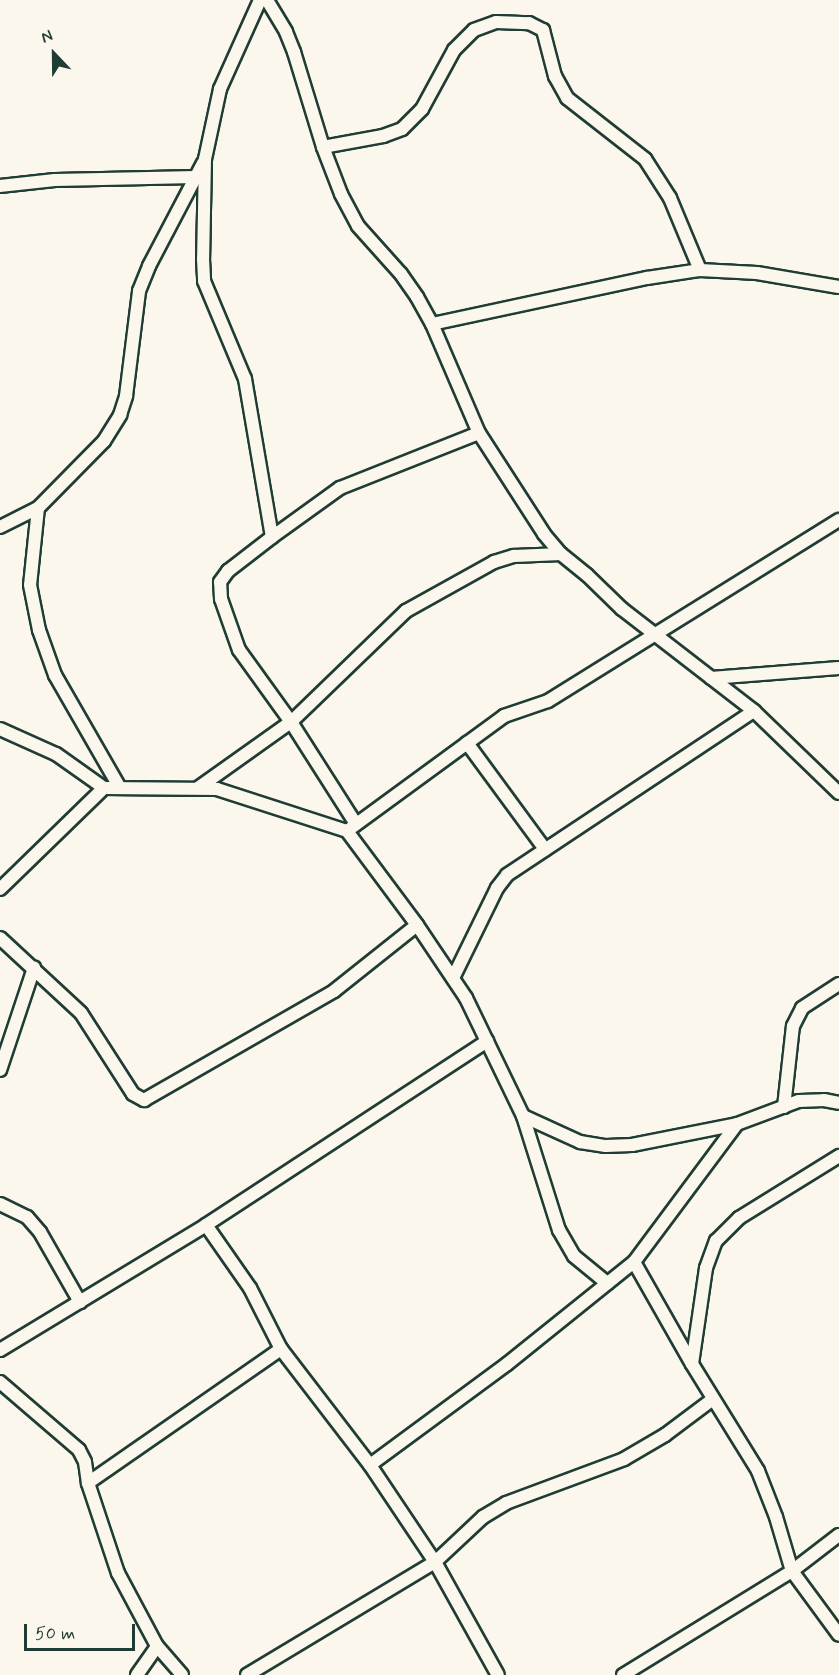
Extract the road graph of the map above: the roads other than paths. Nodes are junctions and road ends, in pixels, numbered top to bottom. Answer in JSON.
{"nodes":[{"id":1,"x":260,"y":0,"type":"edge"},
{"id":2,"x":267,"y":0,"type":"edge"},
{"id":3,"x":323,"y":147,"type":"junction"},
{"id":4,"x":205,"y":159,"type":"junction"},
{"id":5,"x":196,"y":177,"type":"junction"},
{"id":6,"x":0,"y":186,"type":"edge"},
{"id":7,"x":700,"y":270,"type":"junction"},
{"id":8,"x":839,"y":287,"type":"edge"},
{"id":9,"x":432,"y":324,"type":"junction"},
{"id":10,"x":479,"y":433,"type":"junction"},
{"id":11,"x":38,"y":508,"type":"junction"},
{"id":12,"x":839,"y":520,"type":"edge"},
{"id":13,"x":0,"y":527,"type":"edge"},
{"id":14,"x":272,"y":537,"type":"junction"},
{"id":15,"x":561,"y":554,"type":"junction"},
{"id":16,"x":656,"y":636,"type":"junction"},
{"id":17,"x":839,"y":668,"type":"edge"},
{"id":18,"x":711,"y":678,"type":"junction"},
{"id":19,"x":754,"y":711,"type":"junction"},
{"id":20,"x":291,"y":722,"type":"junction"},
{"id":21,"x":0,"y":729,"type":"edge"},
{"id":22,"x":467,"y":743,"type":"junction"},
{"id":23,"x":104,"y":788,"type":"junction"},
{"id":24,"x":120,"y":788,"type":"junction"},
{"id":25,"x":198,"y":788,"type":"junction"},
{"id":26,"x":839,"y":793,"type":"edge"},
{"id":27,"x":352,"y":827,"type":"junction"},
{"id":28,"x":545,"y":849,"type":"junction"},
{"id":29,"x":0,"y":889,"type":"edge"},
{"id":30,"x":417,"y":925,"type":"junction"},
{"id":31,"x":0,"y":938,"type":"edge"},
{"id":32,"x":34,"y":968,"type":"junction"},
{"id":33,"x":453,"y":978,"type":"junction"},
{"id":34,"x":839,"y":984,"type":"edge"},
{"id":35,"x":487,"y":1041,"type":"junction"},
{"id":36,"x":0,"y":1070,"type":"edge"},
{"id":37,"x":839,"y":1103,"type":"edge"},
{"id":38,"x":784,"y":1107,"type":"junction"},
{"id":39,"x":523,"y":1116,"type":"junction"},
{"id":40,"x":737,"y":1124,"type":"junction"},
{"id":41,"x":839,"y":1156,"type":"edge"},
{"id":42,"x":0,"y":1204,"type":"edge"},
{"id":43,"x":206,"y":1225,"type":"junction"},
{"id":44,"x":634,"y":1262,"type":"junction"},
{"id":45,"x":607,"y":1283,"type":"junction"},
{"id":46,"x":80,"y":1302,"type":"junction"},
{"id":47,"x":281,"y":1349,"type":"junction"},
{"id":48,"x":0,"y":1350,"type":"edge"},
{"id":49,"x":692,"y":1364,"type":"junction"},
{"id":50,"x":0,"y":1382,"type":"edge"},
{"id":51,"x":714,"y":1399,"type":"junction"},
{"id":52,"x":370,"y":1465,"type":"junction"},
{"id":53,"x":88,"y":1483,"type":"junction"},
{"id":54,"x":839,"y":1535,"type":"edge"},
{"id":55,"x":435,"y":1563,"type":"junction"},
{"id":56,"x":792,"y":1571,"type":"junction"},
{"id":57,"x":839,"y":1635,"type":"edge"},
{"id":58,"x":157,"y":1646,"type":"junction"},
{"id":59,"x":137,"y":1675,"type":"edge"},
{"id":60,"x":182,"y":1675,"type":"edge"},
{"id":61,"x":247,"y":1675,"type":"edge"},
{"id":62,"x":498,"y":1675,"type":"edge"},
{"id":63,"x":623,"y":1675,"type":"edge"}],
"edges":[{"from":1,"to":4,"type":"street"},
{"from":2,"to":3,"type":"street"},
{"from":3,"to":7,"type":"street"},
{"from":3,"to":9,"type":"street"},
{"from":4,"to":5,"type":"street"},
{"from":4,"to":14,"type":"street"},
{"from":5,"to":6,"type":"street"},
{"from":5,"to":11,"type":"street"},
{"from":7,"to":8,"type":"street"},
{"from":7,"to":9,"type":"street"},
{"from":9,"to":10,"type":"street"},
{"from":10,"to":14,"type":"street"},
{"from":10,"to":15,"type":"street"},
{"from":11,"to":13,"type":"street"},
{"from":11,"to":24,"type":"street"},
{"from":12,"to":16,"type":"street"},
{"from":14,"to":20,"type":"street"},
{"from":15,"to":16,"type":"street"},
{"from":15,"to":20,"type":"street"},
{"from":16,"to":18,"type":"street"},
{"from":16,"to":22,"type":"street"},
{"from":17,"to":18,"type":"street"},
{"from":18,"to":19,"type":"street"},
{"from":19,"to":26,"type":"street"},
{"from":19,"to":28,"type":"street"},
{"from":20,"to":25,"type":"street"},
{"from":20,"to":27,"type":"street"},
{"from":21,"to":23,"type":"street"},
{"from":22,"to":27,"type":"street"},
{"from":22,"to":28,"type":"street"},
{"from":23,"to":24,"type":"street"},
{"from":23,"to":29,"type":"street"},
{"from":24,"to":25,"type":"street"},
{"from":25,"to":27,"type":"street"},
{"from":27,"to":30,"type":"street"},
{"from":28,"to":33,"type":"street"},
{"from":30,"to":32,"type":"street"},
{"from":30,"to":33,"type":"street"},
{"from":31,"to":32,"type":"street"},
{"from":32,"to":36,"type":"street"},
{"from":33,"to":35,"type":"street"},
{"from":34,"to":38,"type":"street"},
{"from":35,"to":39,"type":"street"},
{"from":35,"to":43,"type":"street"},
{"from":37,"to":38,"type":"street"},
{"from":38,"to":40,"type":"street"},
{"from":39,"to":40,"type":"street"},
{"from":39,"to":45,"type":"street"},
{"from":40,"to":44,"type":"street"},
{"from":41,"to":49,"type":"street"},
{"from":42,"to":46,"type":"street"},
{"from":43,"to":46,"type":"street"},
{"from":43,"to":47,"type":"street"},
{"from":44,"to":45,"type":"street"},
{"from":44,"to":49,"type":"street"},
{"from":45,"to":52,"type":"street"},
{"from":46,"to":48,"type":"street"},
{"from":47,"to":52,"type":"street"},
{"from":47,"to":53,"type":"street"},
{"from":49,"to":51,"type":"street"},
{"from":50,"to":53,"type":"street"},
{"from":51,"to":55,"type":"street"},
{"from":51,"to":56,"type":"street"},
{"from":52,"to":55,"type":"street"},
{"from":53,"to":58,"type":"street"},
{"from":54,"to":56,"type":"street"},
{"from":55,"to":61,"type":"street"},
{"from":55,"to":62,"type":"street"},
{"from":56,"to":57,"type":"street"},
{"from":56,"to":63,"type":"street"},
{"from":58,"to":59,"type":"street"},
{"from":58,"to":60,"type":"street"}]}
